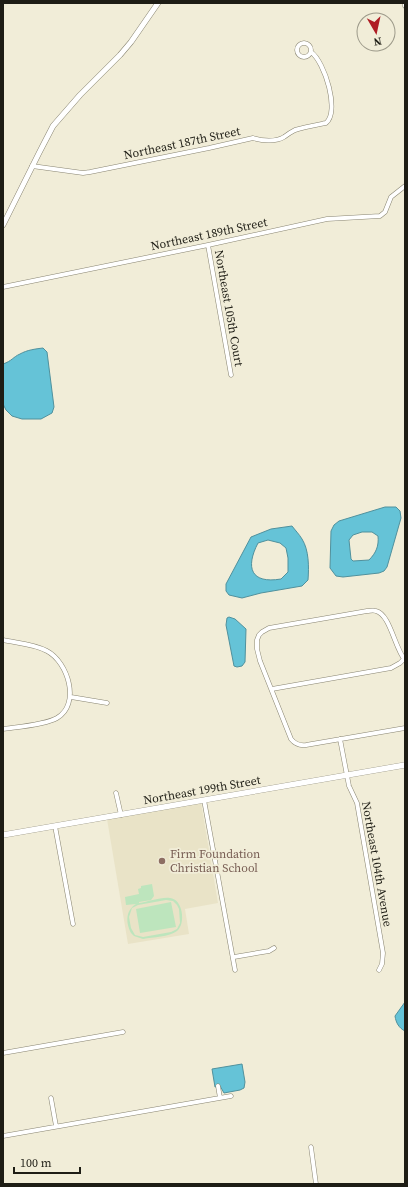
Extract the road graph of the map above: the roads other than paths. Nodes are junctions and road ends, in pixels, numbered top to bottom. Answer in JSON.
{"nodes":[{"id":1,"x":158,"y":3,"type":"edge"},
{"id":2,"x":311,"y":52,"type":"dead end"},
{"id":3,"x":32,"y":166,"type":"junction"},
{"id":4,"x":405,"y":186,"type":"edge"},
{"id":5,"x":3,"y":225,"type":"edge"},
{"id":6,"x":208,"y":245,"type":"junction"},
{"id":7,"x":3,"y":286,"type":"edge"},
{"id":8,"x":231,"y":375,"type":"dead end"},
{"id":9,"x":3,"y":640,"type":"edge"},
{"id":10,"x":404,"y":660,"type":"edge"},
{"id":11,"x":272,"y":690,"type":"junction"},
{"id":12,"x":71,"y":696,"type":"junction"},
{"id":13,"x":107,"y":703,"type":"dead end"},
{"id":14,"x":405,"y":728,"type":"edge"},
{"id":15,"x":3,"y":729,"type":"edge"},
{"id":16,"x":340,"y":739,"type":"junction"},
{"id":17,"x":405,"y":765,"type":"edge"},
{"id":18,"x":347,"y":775,"type":"junction"},
{"id":19,"x":116,"y":794,"type":"dead end"},
{"id":20,"x":204,"y":800,"type":"junction"},
{"id":21,"x":121,"y":815,"type":"junction"},
{"id":22,"x":55,"y":826,"type":"junction"},
{"id":23,"x":3,"y":835,"type":"edge"},
{"id":24,"x":73,"y":924,"type":"dead end"},
{"id":25,"x":274,"y":948,"type":"dead end"},
{"id":26,"x":234,"y":956,"type":"junction"},
{"id":27,"x":236,"y":970,"type":"dead end"},
{"id":28,"x":379,"y":970,"type":"dead end"},
{"id":29,"x":123,"y":1032,"type":"dead end"},
{"id":30,"x":3,"y":1053,"type":"edge"},
{"id":31,"x":218,"y":1086,"type":"dead end"},
{"id":32,"x":231,"y":1096,"type":"dead end"},
{"id":33,"x":51,"y":1098,"type":"dead end"},
{"id":34,"x":220,"y":1098,"type":"junction"},
{"id":35,"x":56,"y":1126,"type":"junction"},
{"id":36,"x":3,"y":1136,"type":"edge"},
{"id":37,"x":311,"y":1147,"type":"dead end"},
{"id":38,"x":316,"y":1184,"type":"edge"}],
"edges":[{"from":1,"to":3,"type":"street"},
{"from":2,"to":3,"type":"street","name":"Northeast 187th Street"},
{"from":3,"to":5,"type":"street"},
{"from":4,"to":6,"type":"street","name":"Northeast 189th Street"},
{"from":6,"to":7,"type":"street","name":"Northeast 189th Street"},
{"from":6,"to":8,"type":"street","name":"Northeast 105th Court"},
{"from":9,"to":12,"type":"street"},
{"from":10,"to":11,"type":"street"},
{"from":10,"to":11,"type":"street"},
{"from":11,"to":16,"type":"street"},
{"from":12,"to":13,"type":"street"},
{"from":12,"to":15,"type":"street"},
{"from":14,"to":16,"type":"street"},
{"from":16,"to":18,"type":"street","name":"Northeast 104th Avenue"},
{"from":17,"to":18,"type":"main road","name":"Northeast 199th Street"},
{"from":18,"to":20,"type":"main road","name":"Northeast 199th Street"},
{"from":18,"to":28,"type":"street","name":"Northeast 104th Avenue"},
{"from":19,"to":21,"type":"street"},
{"from":20,"to":21,"type":"main road","name":"Northeast 199th Street"},
{"from":20,"to":26,"type":"street"},
{"from":21,"to":22,"type":"main road","name":"Northeast 199th Street"},
{"from":22,"to":23,"type":"main road","name":"Northeast 199th Street"},
{"from":22,"to":24,"type":"street"},
{"from":25,"to":26,"type":"street"},
{"from":26,"to":27,"type":"street"},
{"from":29,"to":30,"type":"street"},
{"from":31,"to":34,"type":"street"},
{"from":32,"to":34,"type":"street"},
{"from":33,"to":35,"type":"street"},
{"from":34,"to":35,"type":"street"},
{"from":35,"to":36,"type":"street"},
{"from":37,"to":38,"type":"street"}]}
